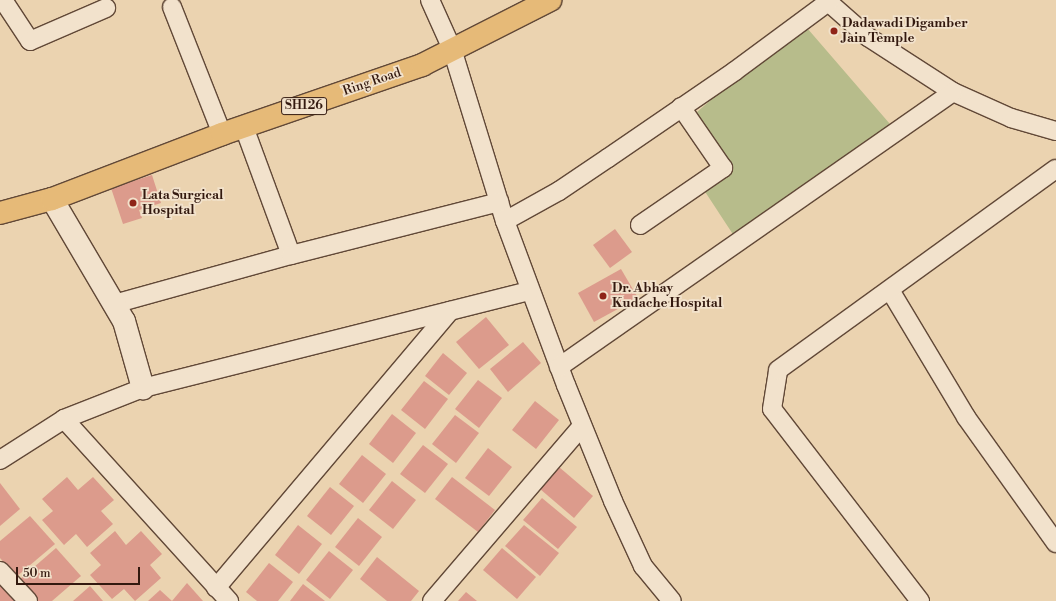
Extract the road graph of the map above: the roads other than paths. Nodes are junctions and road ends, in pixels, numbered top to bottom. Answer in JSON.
{"nodes":[{"id":1,"x":3,"y":0,"type":"edge"},
{"id":2,"x":430,"y":0,"type":"edge"},
{"id":3,"x":550,"y":0,"type":"edge"},
{"id":4,"x":828,"y":1,"type":"edge"},
{"id":5,"x":172,"y":7,"type":"dead end"},
{"id":6,"x":106,"y":8,"type":"dead end"},
{"id":7,"x":452,"y":49,"type":"junction"},
{"id":8,"x":953,"y":92,"type":"junction"},
{"id":9,"x":681,"y":108,"type":"junction"},
{"id":10,"x":244,"y":126,"type":"junction"},
{"id":11,"x":1056,"y":131,"type":"edge"},
{"id":12,"x":222,"y":134,"type":"junction"},
{"id":13,"x":1056,"y":169,"type":"edge"},
{"id":14,"x":52,"y":199,"type":"junction"},
{"id":15,"x":499,"y":202,"type":"junction"},
{"id":16,"x":0,"y":214,"type":"edge"},
{"id":17,"x":505,"y":221,"type":"junction"},
{"id":18,"x":640,"y":225,"type":"dead end"},
{"id":19,"x":291,"y":255,"type":"junction"},
{"id":20,"x":890,"y":290,"type":"junction"},
{"id":21,"x":530,"y":291,"type":"junction"},
{"id":22,"x":114,"y":304,"type":"junction"},
{"id":23,"x":450,"y":311,"type":"junction"},
{"id":24,"x":559,"y":367,"type":"junction"},
{"id":25,"x":143,"y":388,"type":"junction"},
{"id":26,"x":64,"y":419,"type":"junction"},
{"id":27,"x":582,"y":426,"type":"junction"},
{"id":28,"x":0,"y":460,"type":"edge"},
{"id":29,"x":1056,"y":543,"type":"edge"},
{"id":30,"x":0,"y":571,"type":"edge"},
{"id":31,"x":216,"y":588,"type":"junction"},
{"id":32,"x":28,"y":601,"type":"edge"},
{"id":33,"x":229,"y":601,"type":"edge"},
{"id":34,"x":432,"y":601,"type":"edge"},
{"id":35,"x":672,"y":601,"type":"edge"},
{"id":36,"x":920,"y":601,"type":"edge"}],
"edges":[{"from":1,"to":6,"type":"street"},
{"from":2,"to":7,"type":"street"},
{"from":3,"to":7,"type":"main road","name":"Ring Road","number":"SH126"},
{"from":4,"to":8,"type":"street"},
{"from":4,"to":9,"type":"street"},
{"from":5,"to":12,"type":"street"},
{"from":7,"to":10,"type":"main road","name":"Ring Road","number":"SH126"},
{"from":7,"to":15,"type":"street"},
{"from":8,"to":11,"type":"street"},
{"from":8,"to":24,"type":"street"},
{"from":9,"to":17,"type":"street"},
{"from":9,"to":18,"type":"street"},
{"from":10,"to":12,"type":"main road","name":"Ring Road","number":"SH126"},
{"from":10,"to":19,"type":"street"},
{"from":12,"to":14,"type":"main road","name":"Ring Road","number":"SH126"},
{"from":13,"to":20,"type":"street"},
{"from":14,"to":16,"type":"main road","number":"SH126"},
{"from":14,"to":22,"type":"main road"},
{"from":15,"to":17,"type":"street"},
{"from":15,"to":19,"type":"street"},
{"from":17,"to":21,"type":"street"},
{"from":19,"to":22,"type":"street"},
{"from":20,"to":29,"type":"street"},
{"from":20,"to":36,"type":"street"},
{"from":21,"to":23,"type":"street"},
{"from":21,"to":24,"type":"street"},
{"from":22,"to":25,"type":"main road"},
{"from":23,"to":25,"type":"street"},
{"from":23,"to":31,"type":"street"},
{"from":24,"to":27,"type":"street"},
{"from":25,"to":26,"type":"street"},
{"from":26,"to":28,"type":"street"},
{"from":26,"to":31,"type":"street"},
{"from":27,"to":34,"type":"street"},
{"from":27,"to":35,"type":"street"},
{"from":30,"to":32,"type":"street"},
{"from":31,"to":33,"type":"street"}]}
